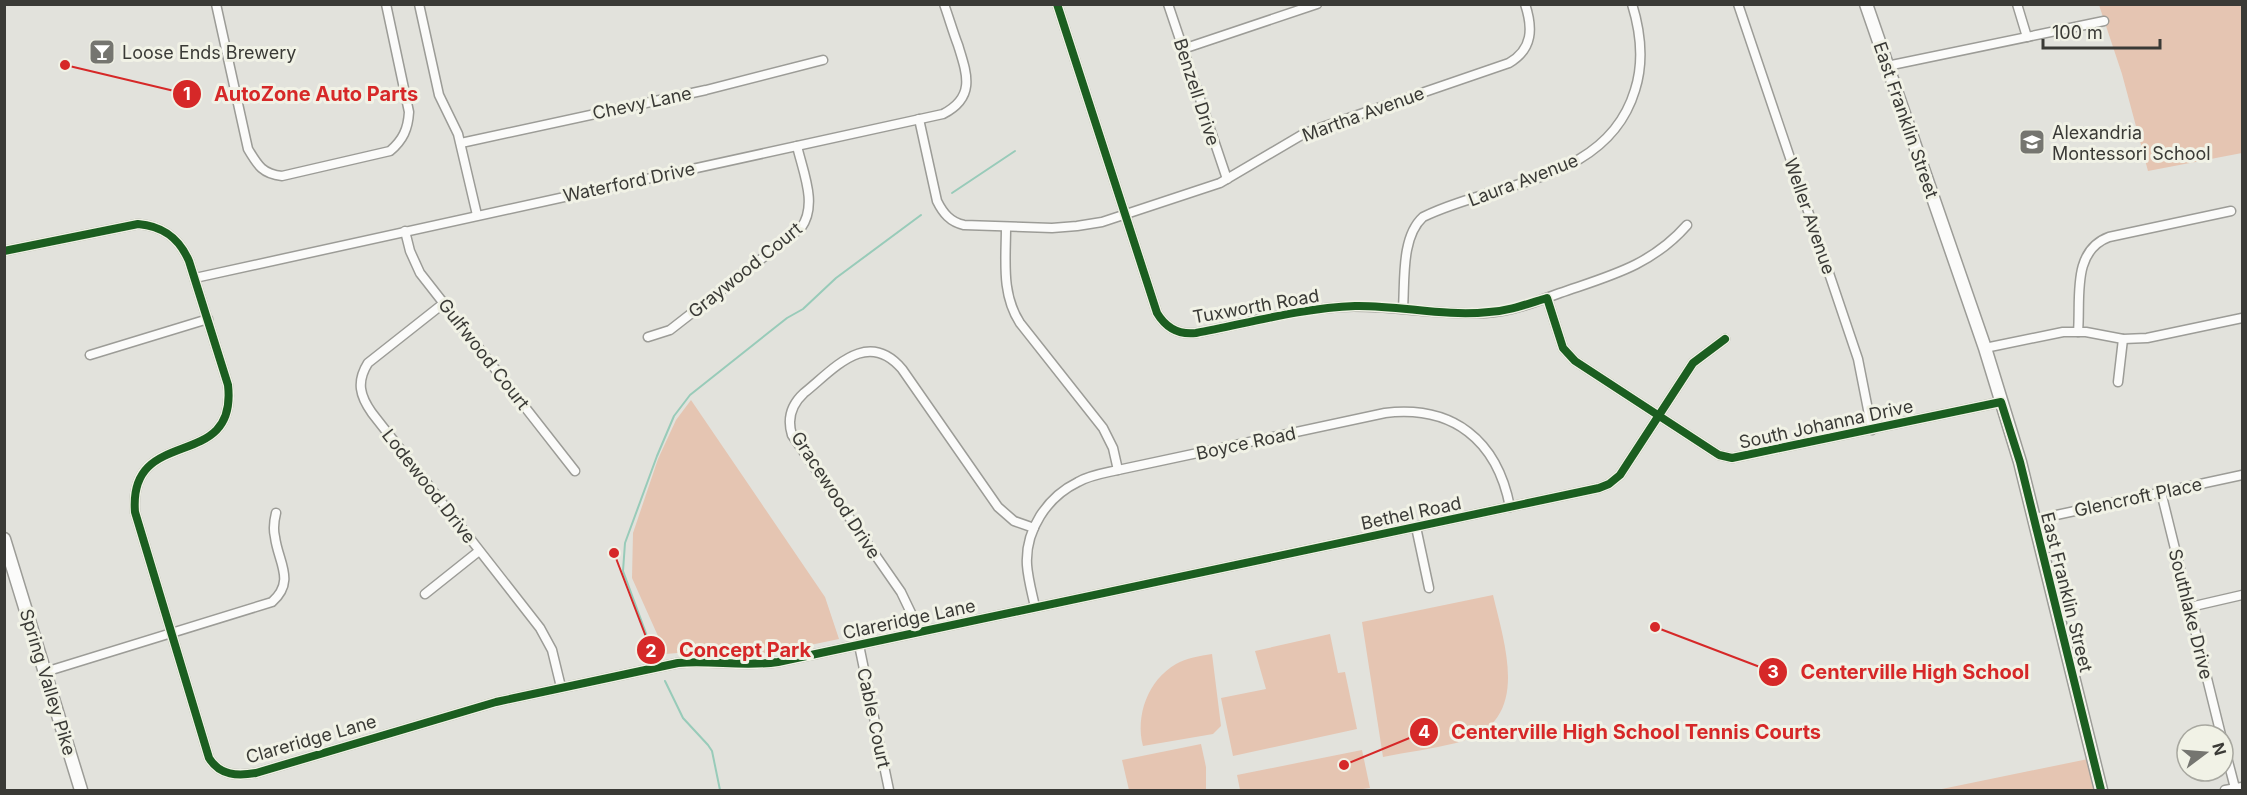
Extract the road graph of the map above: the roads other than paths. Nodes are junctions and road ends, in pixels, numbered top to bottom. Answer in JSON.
{"nodes":[{"id":1,"x":216,"y":4,"type":"edge"},
{"id":2,"x":386,"y":4,"type":"edge"},
{"id":3,"x":419,"y":4,"type":"edge"},
{"id":4,"x":944,"y":4,"type":"edge"},
{"id":5,"x":1056,"y":4,"type":"edge"},
{"id":6,"x":1168,"y":4,"type":"edge"},
{"id":7,"x":1317,"y":4,"type":"edge"},
{"id":8,"x":1525,"y":4,"type":"edge"},
{"id":9,"x":1632,"y":4,"type":"edge"},
{"id":10,"x":1738,"y":4,"type":"edge"},
{"id":11,"x":1866,"y":4,"type":"edge"},
{"id":12,"x":2017,"y":4,"type":"edge"},
{"id":13,"x":2104,"y":21,"type":"dead end"},
{"id":14,"x":2027,"y":37,"type":"junction"},
{"id":15,"x":1183,"y":49,"type":"junction"},
{"id":16,"x":823,"y":60,"type":"dead end"},
{"id":17,"x":1887,"y":66,"type":"junction"},
{"id":18,"x":919,"y":119,"type":"junction"},
{"id":19,"x":461,"y":143,"type":"junction"},
{"id":20,"x":797,"y":146,"type":"junction"},
{"id":21,"x":1227,"y":179,"type":"junction"},
{"id":22,"x":2231,"y":211,"type":"dead end"},
{"id":23,"x":1125,"y":214,"type":"junction"},
{"id":24,"x":477,"y":215,"type":"junction"},
{"id":25,"x":1686,"y":225,"type":"dead end"},
{"id":26,"x":1006,"y":226,"type":"junction"},
{"id":27,"x":405,"y":231,"type":"junction"},
{"id":28,"x":4,"y":251,"type":"edge"},
{"id":29,"x":195,"y":278,"type":"junction"},
{"id":30,"x":1547,"y":298,"type":"junction"},
{"id":31,"x":444,"y":303,"type":"junction"},
{"id":32,"x":1403,"y":308,"type":"junction"},
{"id":33,"x":2242,"y":318,"type":"edge"},
{"id":34,"x":208,"y":319,"type":"junction"},
{"id":35,"x":2078,"y":332,"type":"junction"},
{"id":36,"x":648,"y":337,"type":"dead end"},
{"id":37,"x":1725,"y":339,"type":"dead end"},
{"id":38,"x":2123,"y":339,"type":"junction"},
{"id":39,"x":1985,"y":348,"type":"junction"},
{"id":40,"x":90,"y":355,"type":"dead end"},
{"id":41,"x":2118,"y":382,"type":"dead end"},
{"id":42,"x":2001,"y":402,"type":"junction"},
{"id":43,"x":1658,"y":416,"type":"junction"},
{"id":44,"x":1872,"y":430,"type":"junction"},
{"id":45,"x":1119,"y":470,"type":"junction"},
{"id":46,"x":575,"y":471,"type":"dead end"},
{"id":47,"x":2242,"y":474,"type":"edge"},
{"id":48,"x":2161,"y":492,"type":"junction"},
{"id":49,"x":1510,"y":507,"type":"junction"},
{"id":50,"x":276,"y":513,"type":"dead end"},
{"id":51,"x":2033,"y":519,"type":"junction"},
{"id":52,"x":1416,"y":527,"type":"junction"},
{"id":53,"x":1034,"y":528,"type":"junction"},
{"id":54,"x":4,"y":539,"type":"edge"},
{"id":55,"x":479,"y":551,"type":"junction"},
{"id":56,"x":1429,"y":588,"type":"dead end"},
{"id":57,"x":425,"y":594,"type":"dead end"},
{"id":58,"x":2242,"y":595,"type":"edge"},
{"id":59,"x":1035,"y":607,"type":"junction"},
{"id":60,"x":2190,"y":608,"type":"junction"},
{"id":61,"x":916,"y":632,"type":"junction"},
{"id":62,"x":171,"y":633,"type":"junction"},
{"id":63,"x":859,"y":645,"type":"junction"},
{"id":64,"x":45,"y":672,"type":"junction"},
{"id":65,"x":561,"y":687,"type":"junction"},
{"id":66,"x":2218,"y":723,"type":"edge"},
{"id":67,"x":2239,"y":788,"type":"edge"},
{"id":68,"x":81,"y":790,"type":"edge"},
{"id":69,"x":889,"y":790,"type":"edge"},
{"id":70,"x":2101,"y":790,"type":"edge"},
{"id":71,"x":2225,"y":790,"type":"edge"}],
"edges":[{"from":1,"to":2,"type":"street"},
{"from":3,"to":19,"type":"street"},
{"from":4,"to":18,"type":"street","name":"Waterford Drive"},
{"from":5,"to":23,"type":"street","name":"Tuxworth Road"},
{"from":6,"to":15,"type":"street","name":"Benzell Drive"},
{"from":7,"to":15,"type":"street"},
{"from":8,"to":21,"type":"street","name":"Martha Avenue"},
{"from":9,"to":32,"type":"street","name":"Laura Avenue"},
{"from":10,"to":44,"type":"street","name":"Weller Avenue"},
{"from":11,"to":17,"type":"street","name":"East Franklin Street"},
{"from":12,"to":14,"type":"street"},
{"from":13,"to":14,"type":"street"},
{"from":14,"to":17,"type":"street"},
{"from":15,"to":21,"type":"street","name":"Benzell Drive"},
{"from":16,"to":19,"type":"street","name":"Chevy Lane"},
{"from":17,"to":39,"type":"street","name":"East Franklin Street"},
{"from":18,"to":20,"type":"street","name":"Waterford Drive"},
{"from":18,"to":26,"type":"street","name":"Martha Avenue"},
{"from":19,"to":24,"type":"street"},
{"from":20,"to":24,"type":"street","name":"Waterford Drive"},
{"from":20,"to":36,"type":"street","name":"Graywood Court"},
{"from":21,"to":23,"type":"street","name":"Martha Avenue"},
{"from":22,"to":35,"type":"street"},
{"from":23,"to":26,"type":"street","name":"Martha Avenue"},
{"from":23,"to":32,"type":"street","name":"Tuxworth Road"},
{"from":24,"to":27,"type":"street","name":"Waterford Drive"},
{"from":25,"to":30,"type":"street","name":"Tuxworth Road"},
{"from":26,"to":45,"type":"street"},
{"from":27,"to":29,"type":"street","name":"Waterford Drive"},
{"from":27,"to":31,"type":"street","name":"Gulfwood Court"},
{"from":28,"to":29,"type":"street","name":"Clareridge Lane"},
{"from":29,"to":34,"type":"street","name":"Clareridge Lane"},
{"from":30,"to":32,"type":"street","name":"Tuxworth Road"},
{"from":30,"to":43,"type":"street","name":"South Johanna Drive"},
{"from":31,"to":46,"type":"street","name":"Gulfwood Court"},
{"from":31,"to":55,"type":"street","name":"Lodewood Drive"},
{"from":33,"to":38,"type":"street"},
{"from":34,"to":40,"type":"street"},
{"from":34,"to":62,"type":"street","name":"Clareridge Lane"},
{"from":35,"to":38,"type":"street"},
{"from":35,"to":39,"type":"street"},
{"from":37,"to":43,"type":"street","name":"Bethel Road"},
{"from":38,"to":41,"type":"street"},
{"from":39,"to":42,"type":"street","name":"East Franklin Street"},
{"from":42,"to":44,"type":"street","name":"South Johanna Drive"},
{"from":42,"to":51,"type":"street","name":"East Franklin Street"},
{"from":43,"to":44,"type":"street","name":"South Johanna Drive"},
{"from":43,"to":49,"type":"street","name":"Bethel Road"},
{"from":45,"to":49,"type":"street","name":"Boyce Road"},
{"from":45,"to":53,"type":"street","name":"Boyce Road"},
{"from":47,"to":48,"type":"street","name":"Glencroft Place"},
{"from":48,"to":51,"type":"street","name":"Glencroft Place"},
{"from":48,"to":60,"type":"street","name":"Southlake Drive"},
{"from":49,"to":52,"type":"street","name":"Bethel Road"},
{"from":50,"to":62,"type":"street"},
{"from":51,"to":70,"type":"street","name":"East Franklin Street"},
{"from":52,"to":56,"type":"street"},
{"from":52,"to":59,"type":"street","name":"Bethel Road"},
{"from":53,"to":59,"type":"street","name":"Boyce Road"},
{"from":53,"to":61,"type":"street","name":"Gracewood Drive"},
{"from":54,"to":64,"type":"street","name":"Spring Valley Pike"},
{"from":55,"to":57,"type":"street"},
{"from":55,"to":65,"type":"street","name":"Lodewood Drive"},
{"from":58,"to":60,"type":"street"},
{"from":59,"to":61,"type":"street","name":"Clareridge Lane"},
{"from":60,"to":66,"type":"street","name":"Southlake Drive"},
{"from":61,"to":63,"type":"street","name":"Clareridge Lane"},
{"from":62,"to":64,"type":"street"},
{"from":62,"to":65,"type":"street","name":"Clareridge Lane"},
{"from":63,"to":65,"type":"street","name":"Clareridge Lane"},
{"from":63,"to":69,"type":"street","name":"Cable Court"},
{"from":64,"to":68,"type":"street","name":"Spring Valley Pike"},
{"from":67,"to":71,"type":"street"}]}
